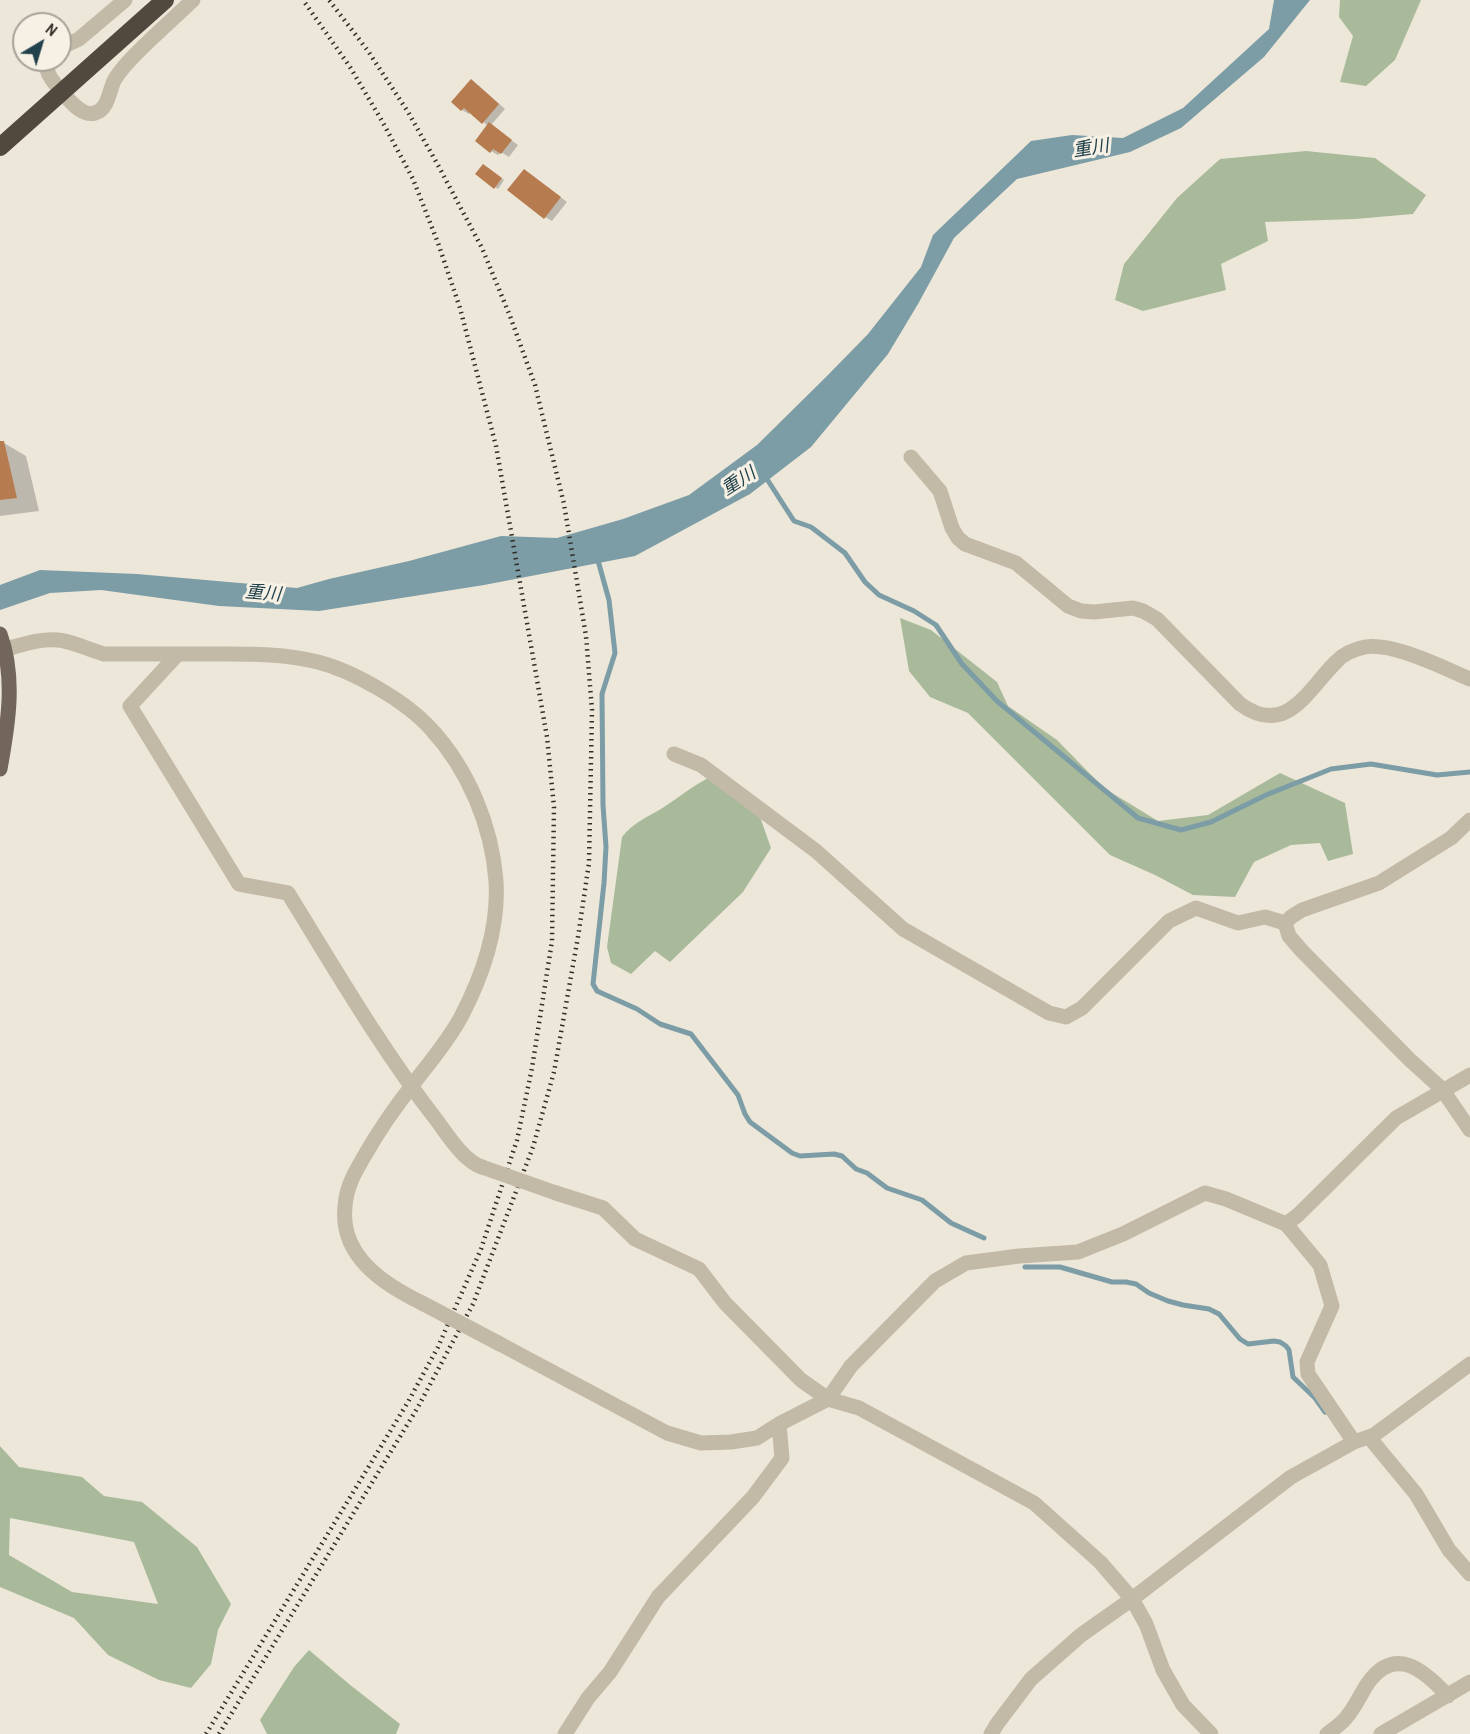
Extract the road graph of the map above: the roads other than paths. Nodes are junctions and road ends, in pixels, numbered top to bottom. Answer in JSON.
{"nodes":[{"id":1,"x":125,"y":0,"type":"edge"},
{"id":2,"x":165,"y":0,"type":"edge"},
{"id":3,"x":193,"y":0,"type":"edge"},
{"id":4,"x":72,"y":42,"type":"edge"},
{"id":5,"x":48,"y":72,"type":"edge"},
{"id":6,"x":62,"y":92,"type":"junction"},
{"id":7,"x":0,"y":147,"type":"edge"},
{"id":8,"x":911,"y":457,"type":"dead end"},
{"id":9,"x":0,"y":634,"type":"edge"},
{"id":10,"x":6,"y":650,"type":"junction"},
{"id":11,"x":178,"y":654,"type":"junction"},
{"id":12,"x":1470,"y":679,"type":"edge"},
{"id":13,"x":674,"y":754,"type":"dead end"},
{"id":14,"x":0,"y":769,"type":"edge"},
{"id":15,"x":1470,"y":820,"type":"edge"},
{"id":16,"x":1285,"y":923,"type":"junction"},
{"id":17,"x":1470,"y":1075,"type":"edge"},
{"id":18,"x":411,"y":1087,"type":"junction"},
{"id":19,"x":1442,"y":1089,"type":"junction"},
{"id":20,"x":1470,"y":1130,"type":"edge"},
{"id":21,"x":1286,"y":1224,"type":"junction"},
{"id":22,"x":1470,"y":1364,"type":"edge"},
{"id":23,"x":828,"y":1399,"type":"junction"},
{"id":24,"x":779,"y":1424,"type":"junction"},
{"id":25,"x":1369,"y":1437,"type":"junction"},
{"id":26,"x":1354,"y":1442,"type":"junction"},
{"id":27,"x":1470,"y":1574,"type":"edge"},
{"id":28,"x":1132,"y":1599,"type":"junction"},
{"id":29,"x":1470,"y":1682,"type":"edge"},
{"id":30,"x":1448,"y":1696,"type":"junction"},
{"id":31,"x":565,"y":1734,"type":"edge"},
{"id":32,"x":991,"y":1734,"type":"edge"},
{"id":33,"x":1211,"y":1734,"type":"edge"},
{"id":34,"x":1327,"y":1734,"type":"edge"},
{"id":35,"x":1381,"y":1734,"type":"edge"}],
"edges":[{"from":1,"to":4,"type":"street"},
{"from":2,"to":6,"type":"highway"},
{"from":3,"to":6,"type":"street"},
{"from":5,"to":6,"type":"street"},
{"from":6,"to":7,"type":"highway"},
{"from":8,"to":12,"type":"street"},
{"from":9,"to":10,"type":"main road"},
{"from":10,"to":11,"type":"street"},
{"from":10,"to":14,"type":"main road"},
{"from":11,"to":18,"type":"street"},
{"from":11,"to":18,"type":"street"},
{"from":13,"to":16,"type":"street"},
{"from":15,"to":16,"type":"street"},
{"from":16,"to":19,"type":"street"},
{"from":17,"to":19,"type":"street"},
{"from":18,"to":23,"type":"street","bridge":true},
{"from":18,"to":24,"type":"street","bridge":true},
{"from":19,"to":20,"type":"street"},
{"from":19,"to":21,"type":"street"},
{"from":21,"to":23,"type":"street"},
{"from":21,"to":26,"type":"street"},
{"from":22,"to":25,"type":"street"},
{"from":23,"to":24,"type":"street"},
{"from":23,"to":28,"type":"street"},
{"from":24,"to":31,"type":"street"},
{"from":25,"to":26,"type":"street"},
{"from":25,"to":27,"type":"street"},
{"from":26,"to":28,"type":"street"},
{"from":28,"to":32,"type":"street"},
{"from":28,"to":33,"type":"street"},
{"from":29,"to":30,"type":"street"},
{"from":30,"to":34,"type":"street"},
{"from":30,"to":35,"type":"street"}]}
